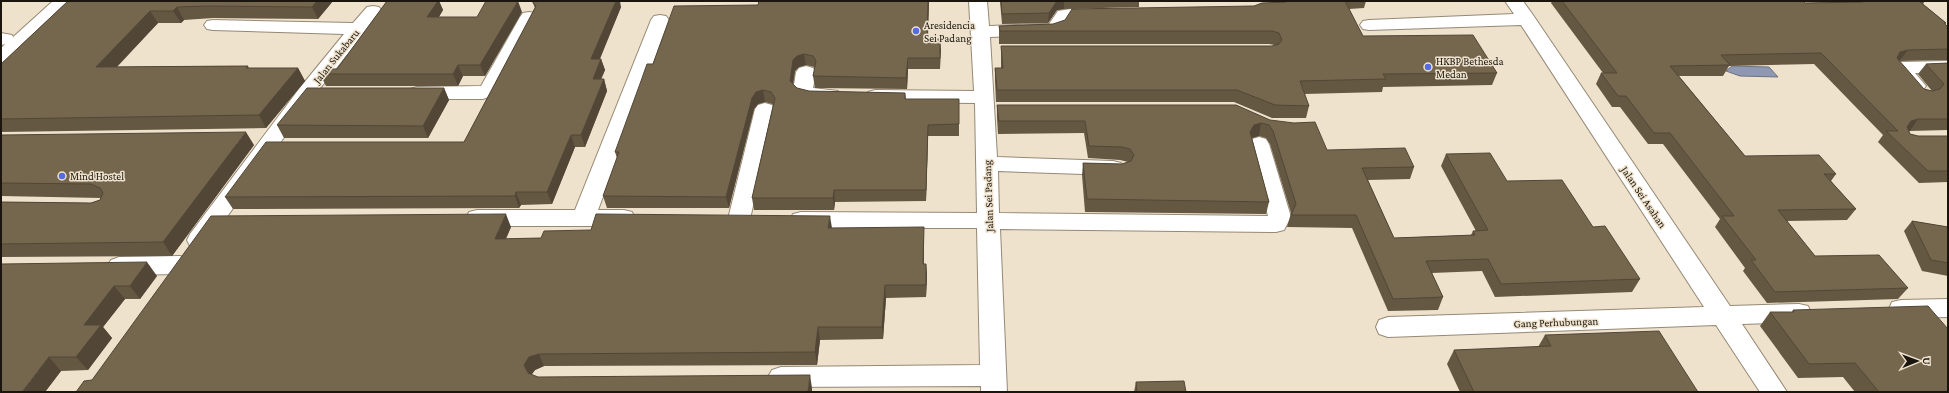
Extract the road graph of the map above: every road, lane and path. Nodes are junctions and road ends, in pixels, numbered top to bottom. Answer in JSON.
{"nodes":[{"id":1,"x":48,"y":1,"type":"edge"},
{"id":2,"x":63,"y":1,"type":"edge"},
{"id":3,"x":978,"y":1,"type":"edge"},
{"id":4,"x":1514,"y":1,"type":"edge"},
{"id":5,"x":373,"y":11,"type":"dead end"},
{"id":6,"x":1113,"y":14,"type":"edge"},
{"id":7,"x":529,"y":17,"type":"edge"},
{"id":8,"x":1527,"y":19,"type":"junction"},
{"id":9,"x":660,"y":20,"type":"dead end"},
{"id":10,"x":213,"y":25,"type":"dead end"},
{"id":11,"x":1368,"y":25,"type":"dead end"},
{"id":12,"x":357,"y":29,"type":"junction"},
{"id":13,"x":2,"y":40,"type":"edge"},
{"id":14,"x":986,"y":44,"type":"junction"},
{"id":15,"x":1,"y":58,"type":"edge"},
{"id":16,"x":1948,"y":67,"type":"edge"},
{"id":17,"x":806,"y":72,"type":"dead end"},
{"id":18,"x":306,"y":93,"type":"junction"},
{"id":19,"x":329,"y":93,"type":"edge"},
{"id":20,"x":398,"y":93,"type":"edge"},
{"id":21,"x":1924,"y":95,"type":"edge"},
{"id":22,"x":990,"y":105,"type":"junction"},
{"id":23,"x":765,"y":109,"type":"dead end"},
{"id":24,"x":1259,"y":144,"type":"dead end"},
{"id":25,"x":986,"y":164,"type":"junction"},
{"id":26,"x":1120,"y":168,"type":"edge"},
{"id":27,"x":584,"y":217,"type":"junction"},
{"id":28,"x":458,"y":218,"type":"edge"},
{"id":29,"x":646,"y":218,"type":"edge"},
{"id":30,"x":214,"y":219,"type":"junction"},
{"id":31,"x":237,"y":219,"type":"edge"},
{"id":32,"x":716,"y":219,"type":"edge"},
{"id":33,"x":739,"y":220,"type":"junction"},
{"id":34,"x":989,"y":220,"type":"junction"},
{"id":35,"x":180,"y":265,"type":"junction"},
{"id":36,"x":94,"y":266,"type":"edge"},
{"id":37,"x":166,"y":284,"type":"edge"},
{"id":38,"x":1948,"y":308,"type":"edge"},
{"id":39,"x":1878,"y":310,"type":"edge"},
{"id":40,"x":1824,"y":312,"type":"edge"},
{"id":41,"x":1723,"y":316,"type":"junction"},
{"id":42,"x":1388,"y":327,"type":"dead end"},
{"id":43,"x":757,"y":377,"type":"edge"},
{"id":44,"x":994,"y":384,"type":"edge"},
{"id":45,"x":1774,"y":392,"type":"edge"}],
"edges":[{"from":1,"to":13,"type":"street"},
{"from":2,"to":15,"type":"street"},
{"from":3,"to":14,"type":"street","name":"Jalan Sei Padang"},
{"from":4,"to":8,"type":"street","name":"Jalan Sei Asahan"},
{"from":5,"to":12,"type":"street","name":"Jalan Sukabaru"},
{"from":6,"to":14,"type":"street"},
{"from":7,"to":20,"type":"street"},
{"from":8,"to":11,"type":"street"},
{"from":8,"to":41,"type":"street","name":"Jalan Sei Asahan"},
{"from":9,"to":27,"type":"street"},
{"from":10,"to":12,"type":"street"},
{"from":12,"to":18,"type":"street","name":"Jalan Sukabaru"},
{"from":14,"to":22,"type":"street","name":"Jalan Sei Padang"},
{"from":16,"to":21,"type":"street"},
{"from":17,"to":22,"type":"street"},
{"from":18,"to":19,"type":"street"},
{"from":18,"to":30,"type":"street","name":"Jalan Sukabaru"},
{"from":22,"to":25,"type":"street","name":"Jalan Sei Padang"},
{"from":23,"to":33,"type":"street"},
{"from":24,"to":34,"type":"street"},
{"from":25,"to":26,"type":"street"},
{"from":25,"to":34,"type":"street","name":"Jalan Sei Padang"},
{"from":27,"to":28,"type":"street"},
{"from":27,"to":29,"type":"street"},
{"from":30,"to":31,"type":"street"},
{"from":30,"to":35,"type":"street","name":"Jalan Sukabaru"},
{"from":32,"to":33,"type":"street"},
{"from":33,"to":34,"type":"street"},
{"from":34,"to":44,"type":"street","name":"Jalan Sei Padang"},
{"from":35,"to":36,"type":"street"},
{"from":35,"to":37,"type":"street","name":"Jalan Sukabaru"},
{"from":38,"to":39,"type":"street"},
{"from":40,"to":41,"type":"street","name":"Gang Perhubungan"},
{"from":41,"to":42,"type":"street","name":"Gang Perhubungan"},
{"from":41,"to":45,"type":"street","name":"Jalan Sei Asahan"},
{"from":43,"to":44,"type":"street"}]}
